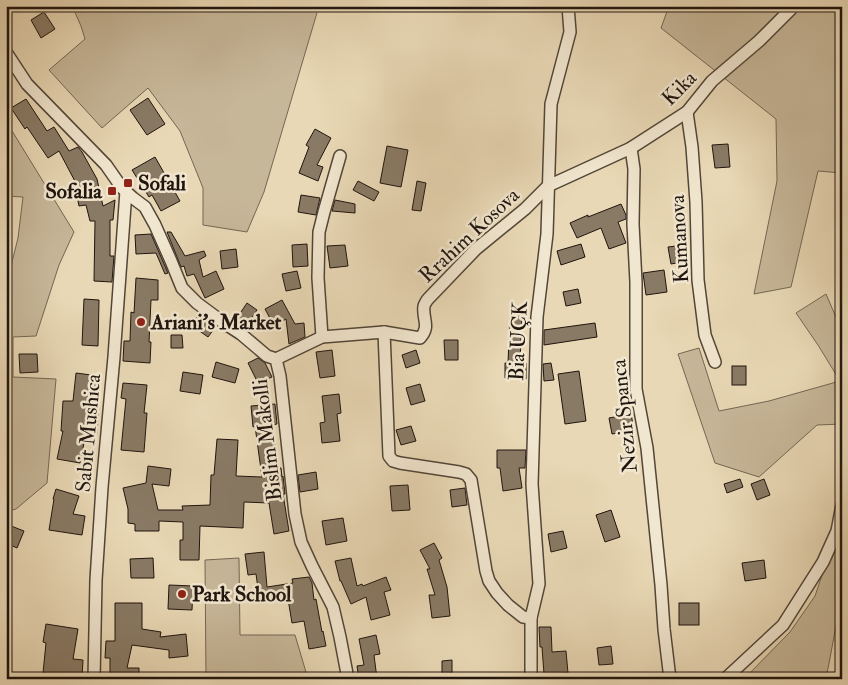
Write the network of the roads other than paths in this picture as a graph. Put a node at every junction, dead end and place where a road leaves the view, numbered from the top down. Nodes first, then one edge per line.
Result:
1 (568, 6) edge
2 (794, 6) edge
3 (6, 52) edge
4 (687, 112) junction
5 (631, 148) junction
6 (340, 156) dead end
7 (548, 186) junction
8 (126, 191) junction
9 (384, 332) junction
10 (322, 337) junction
11 (276, 359) junction
12 (715, 362) dead end
13 (842, 505) edge
14 (531, 618) junction
15 (94, 679) edge
16 (348, 679) edge
17 (531, 679) edge
18 (670, 679) edge
19 (725, 679) edge

1 - 7 street, Bia UÇK
2 - 4 street, Kika
3 - 8 street, Bislim Makolli
4 - 5 street, Kika
4 - 12 street, Kumanova
5 - 7 street, Kika
5 - 18 street, Nezir Spanca
6 - 10 street
7 - 9 street, Rrahim Kosova
7 - 14 street, Bia UÇK
8 - 11 street, Bislim Makolli
8 - 15 street, Sabit Mushica
9 - 10 street, Rrahim Kosova
9 - 14 street
10 - 11 street, Rrahim Kosova
11 - 16 street, Bislim Makolli
13 - 19 street
14 - 17 street, Bia UÇK

